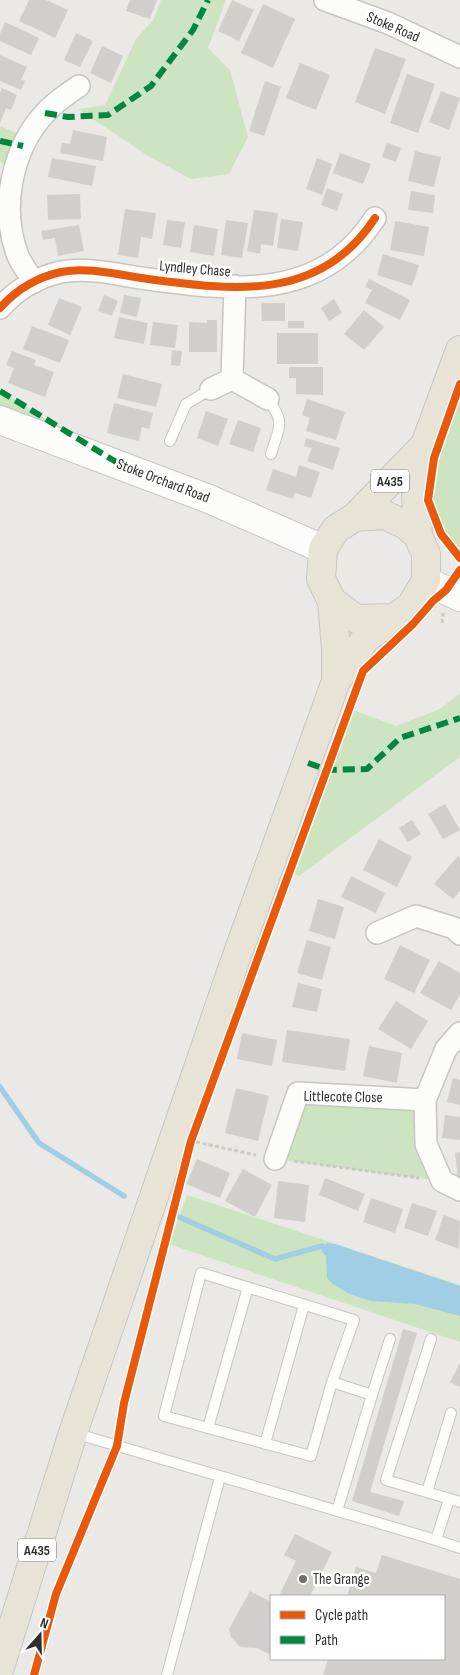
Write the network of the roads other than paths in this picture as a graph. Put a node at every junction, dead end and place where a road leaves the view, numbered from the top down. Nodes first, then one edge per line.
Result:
1 (325, 0) edge
2 (460, 56) edge
3 (78, 86) dead end
4 (375, 218) dead end
5 (34, 282) junction
6 (235, 286) junction
7 (0, 308) edge
8 (460, 350) edge
9 (232, 379) junction
10 (211, 388) joint
11 (268, 399) joint
12 (0, 420) edge
13 (170, 441) dead end
14 (425, 445) junction
15 (271, 454) dead end
16 (355, 517) junction
17 (418, 536) junction
18 (323, 549) junction
19 (426, 580) junction
20 (460, 597) edge
21 (332, 601) junction
22 (393, 618) junction
23 (336, 681) junction
24 (377, 933) dead end
25 (460, 934) edge
26 (460, 1033) edge
27 (425, 1100) junction
28 (275, 1159) road end
29 (451, 1186) edge
30 (248, 1287) junction
31 (304, 1305) junction
32 (390, 1339) dead end
33 (431, 1339) dead end
34 (332, 1382) junction
35 (372, 1395) junction
36 (451, 1413) dead end
37 (208, 1428) junction
38 (74, 1433) junction
39 (266, 1444) junction
40 (220, 1477) junction
41 (427, 1492) junction
42 (448, 1499) junction
43 (460, 1502) edge
44 (337, 1511) junction
45 (436, 1540) junction
46 (460, 1548) edge
47 (0, 1667) edge
48 (167, 1675) edge

1 - 2 street, Stoke Road
3 - 5 street
4 - 6 street, Lyndley Chase
5 - 6 street, Lyndley Chase
5 - 7 street, Lyndley Chase
6 - 9 street
8 - 14 main road, A435
9 - 10 street
9 - 11 street
10 - 13 lane
11 - 15 lane
12 - 18 street, Stoke Orchard Road
14 - 16 main road, A435
14 - 17 main road, A435
16 - 17 main road
16 - 18 main road
17 - 19 main road
18 - 21 main road
19 - 20 street
19 - 22 main road
21 - 22 main road
21 - 23 main road, A435
22 - 23 main road, A435
23 - 38 main road, A435
24 - 25 street
26 - 27 street
27 - 28 street, Littlecote Close
27 - 29 street
30 - 31 lane
30 - 37 lane
30 - 37 lane
31 - 34 lane
31 - 39 lane
32 - 35 lane
33 - 41 lane
34 - 35 lane
34 - 39 lane
35 - 44 lane
36 - 41 lane
37 - 39 lane
38 - 40 lane
38 - 47 main road, A435
40 - 44 lane
40 - 48 lane
41 - 42 lane
42 - 43 lane
42 - 45 lane
44 - 45 lane
45 - 46 lane

